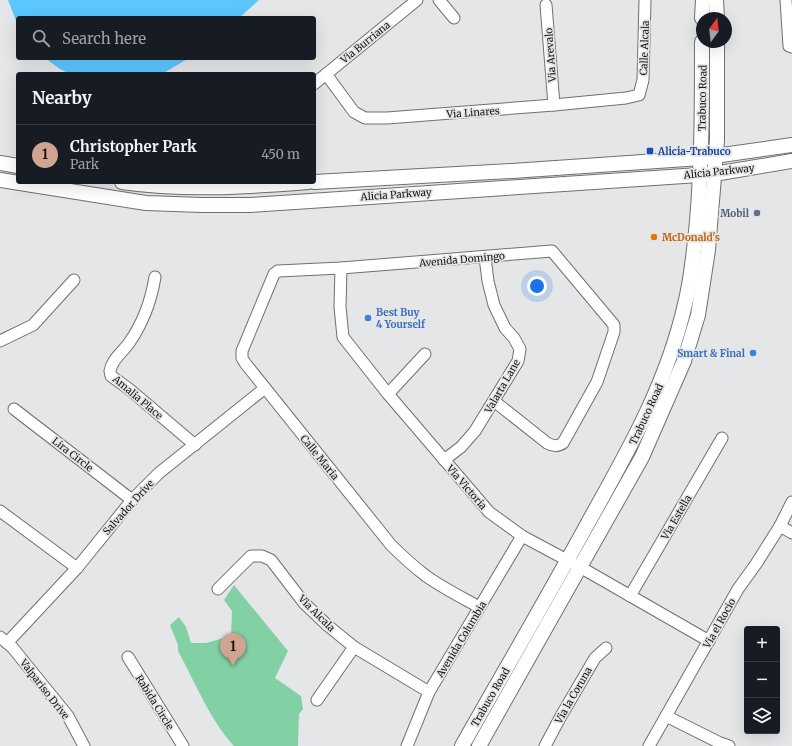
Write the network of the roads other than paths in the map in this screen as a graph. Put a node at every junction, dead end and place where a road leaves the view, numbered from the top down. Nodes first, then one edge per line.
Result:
1 (417, 0) edge
2 (439, 0) edge
3 (645, 0) edge
4 (702, 0) edge
5 (716, 0) edge
6 (786, 0) edge
7 (546, 5) dead end
8 (702, 12) edge
9 (717, 12) edge
10 (454, 18) dead end
11 (792, 47) edge
12 (702, 48) edge
13 (717, 48) edge
14 (326, 74) junction
15 (316, 82) edge
16 (639, 95) joint
17 (554, 105) junction
18 (792, 145) edge
19 (708, 157) junction
20 (792, 161) edge
21 (0, 163) edge
22 (16, 166) edge
23 (0, 172) edge
24 (16, 174) edge
25 (708, 174) junction
26 (0, 180) edge
27 (316, 182) edge
28 (16, 183) edge
29 (25, 184) edge
30 (134, 184) edge
31 (282, 184) edge
32 (314, 184) edge
33 (315, 200) junction
34 (485, 257) junction
35 (342, 268) junction
36 (278, 271) joint
37 (155, 277) dead end
38 (74, 280) dead end
39 (0, 340) edge
40 (425, 354) dead end
41 (265, 388) junction
42 (388, 394) junction
43 (494, 401) junction
44 (14, 409) dead end
45 (722, 438) dead end
46 (195, 445) junction
47 (444, 460) junction
48 (132, 500) junction
49 (792, 502) edge
50 (0, 511) edge
51 (780, 526) junction
52 (792, 533) edge
53 (522, 536) junction
54 (568, 560) junction
55 (580, 567) junction
56 (77, 568) junction
57 (218, 589) dead end
58 (630, 596) junction
59 (479, 607) junction
60 (3, 640) edge
61 (709, 641) junction
62 (354, 647) junction
63 (606, 648) dead end
64 (128, 657) dead end
65 (429, 692) junction
66 (317, 700) dead end
67 (666, 716) junction
68 (84, 746) edge
69 (183, 746) edge
70 (407, 746) edge
71 (462, 746) edge
72 (479, 746) edge
73 (545, 746) edge
74 (649, 746) edge
75 (729, 746) edge

1 - 14 street, Via Burriana
2 - 10 street
3 - 16 street, Calle Alcala
4 - 8 main road
5 - 9 main road
6 - 11 street
7 - 17 street, Via Arevalo
12 - 19 main road, Trabuco Road
13 - 19 main road, Trabuco Road
14 - 15 street, Via Burriana
14 - 17 street, Via Linares
16 - 17 street, Via Linares
18 - 19 main road, Alicia Parkway
19 - 25 main road, Trabuco Road
19 - 27 main road, Alicia Parkway
20 - 25 main road, Alicia Parkway
21 - 22 main road
23 - 24 main road
25 - 33 main road, Alicia Parkway
25 - 54 main road, Trabuco Road
25 - 55 main road, Trabuco Road
26 - 28 main road, Alicia Parkway
29 - 33 main road, Alicia Parkway
30 - 31 main road
32 - 33 main road
34 - 35 street, Avenida Domingo
34 - 43 street, Valarta Lane
34 - 43 street, Avenida Domingo
35 - 36 street, Avenida Domingo
35 - 42 street, Via Victoria
36 - 41 street, Calle Maria
37 - 46 street, Amalia Place
38 - 39 street
40 - 42 street
41 - 46 street, Salvador Drive
41 - 59 street, Calle Maria
42 - 47 street, Via Victoria
43 - 47 street, Valarta Lane
44 - 48 street, Lira Circle
45 - 58 street, Via Estella
46 - 48 street, Salvador Drive
47 - 53 street, Via Victoria
48 - 56 street, Salvador Drive
49 - 51 street, Via el Rocio
50 - 56 street
51 - 52 street
51 - 61 street, Via el Rocio
53 - 54 street, Via Victoria
53 - 59 street, Avenida Columbia
54 - 55 street, Via Victoria
54 - 71 main road, Trabuco Road
55 - 58 street, Via Victoria
55 - 72 main road, Trabuco Road
56 - 60 street, Salvador Drive
57 - 62 street, Via Alcala
58 - 61 street, Via Victoria
59 - 65 street, Avenida Columbia
60 - 68 street, Valpariso Drive
61 - 67 street, Via el Rocio
62 - 65 street, Via Alcala
62 - 66 street
63 - 73 street, Via la Coruna
64 - 69 street, Rabida Circle
65 - 70 street, Avenida Columbia
67 - 74 street, Via el Rocio
67 - 75 street

